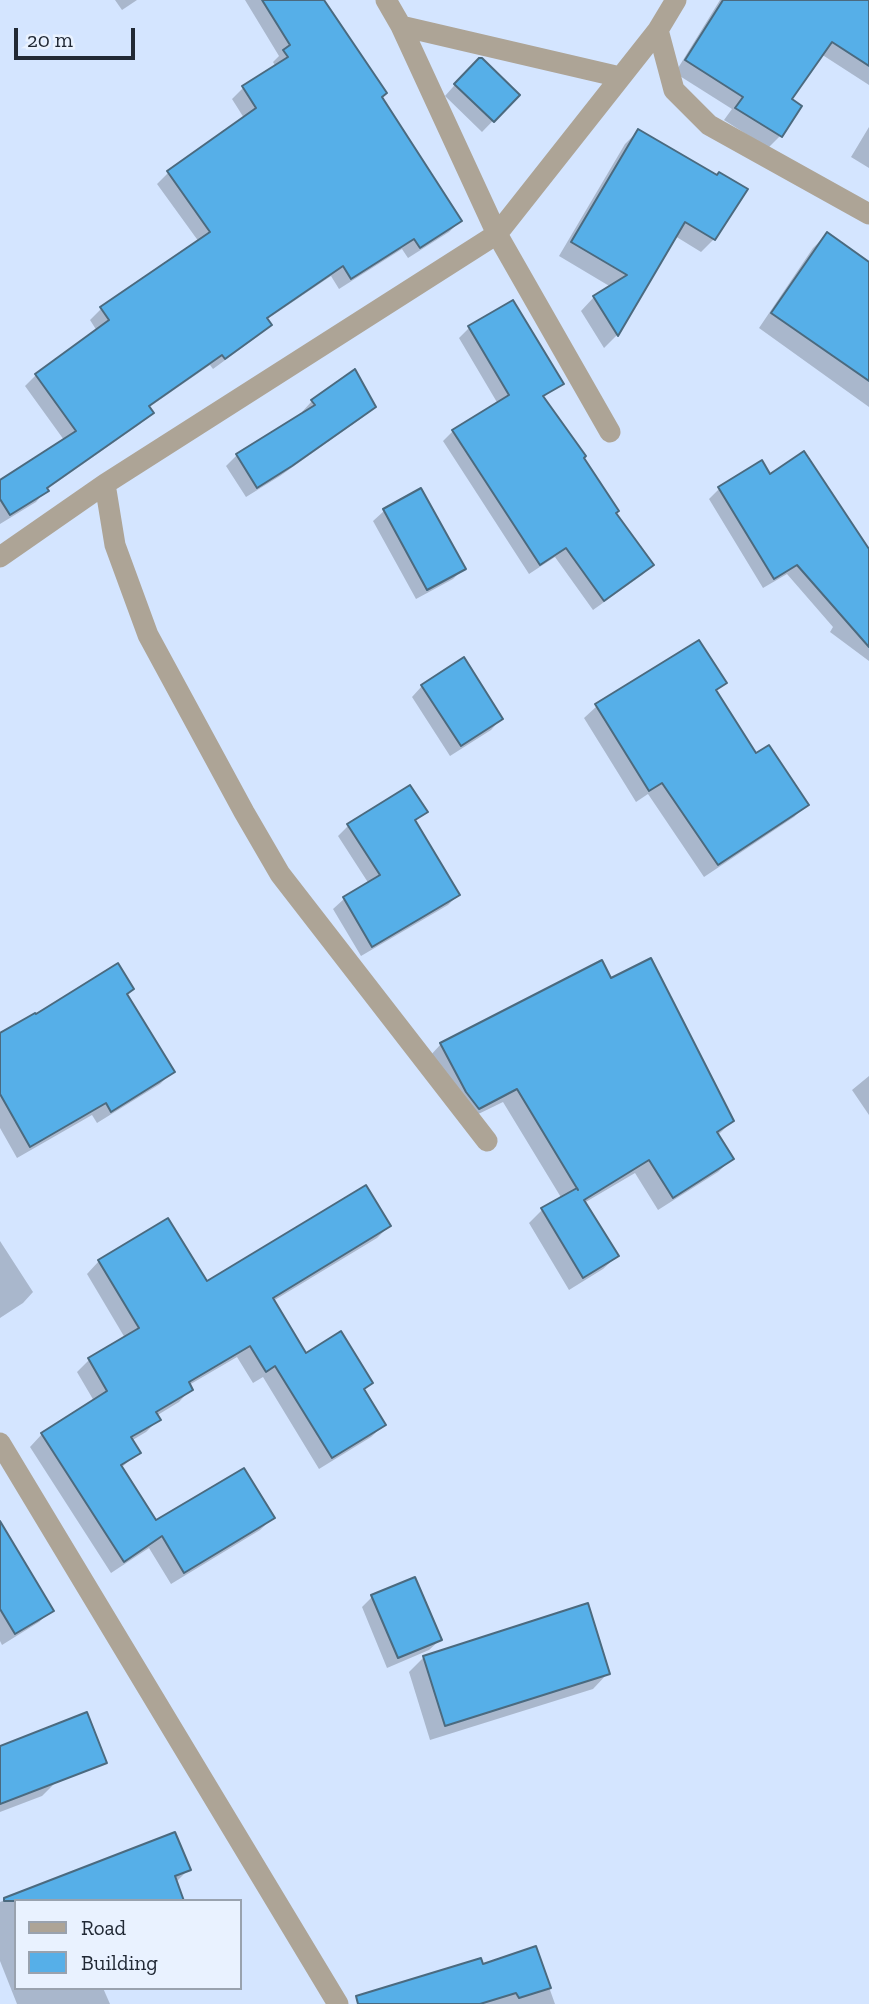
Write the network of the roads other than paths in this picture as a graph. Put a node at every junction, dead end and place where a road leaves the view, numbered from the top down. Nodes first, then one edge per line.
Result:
1 (386, 0) edge
2 (676, 0) edge
3 (401, 26) junction
4 (658, 30) junction
5 (620, 77) junction
6 (869, 214) edge
7 (497, 234) junction
8 (610, 432) dead end
9 (105, 484) junction
10 (0, 557) edge
11 (487, 1141) dead end
12 (0, 1443) edge
13 (338, 2004) edge

1 - 3 street
2 - 4 street
3 - 5 street
3 - 7 street
4 - 5 street
4 - 6 street
5 - 7 street
7 - 8 street
7 - 9 street
9 - 10 street
9 - 11 street
12 - 13 street

